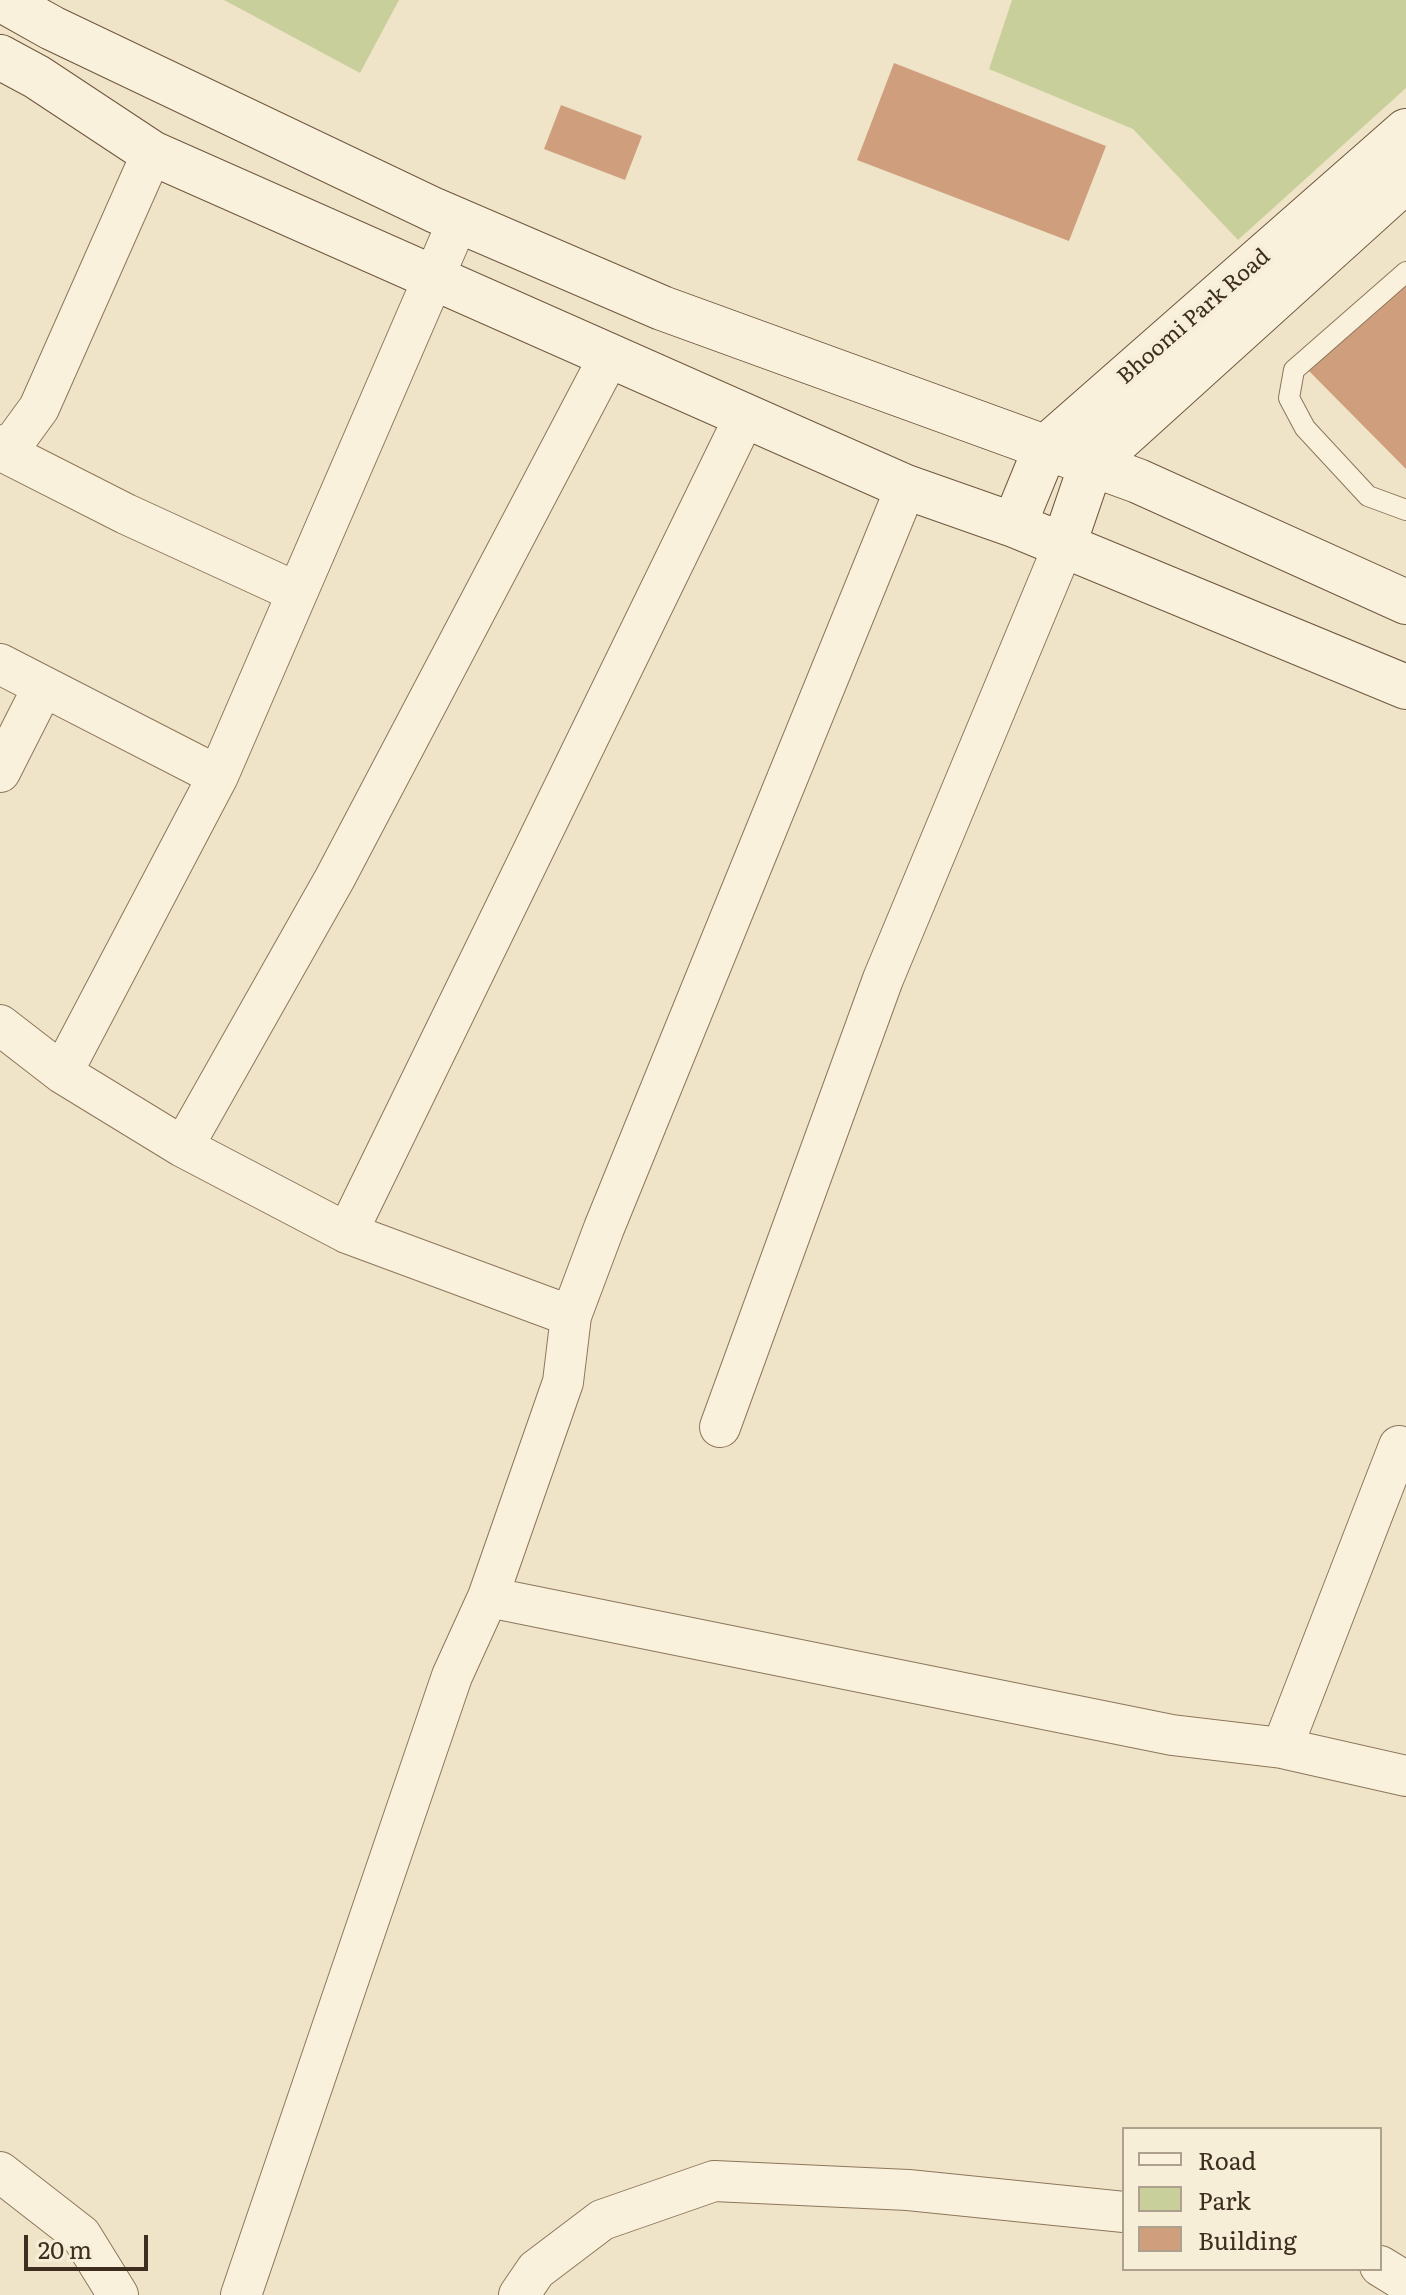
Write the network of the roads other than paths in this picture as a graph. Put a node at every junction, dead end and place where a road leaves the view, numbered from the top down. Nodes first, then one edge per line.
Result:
1 (2, 0) edge
2 (0, 57) edge
3 (1406, 131) edge
4 (306, 150) junction
5 (152, 153) junction
6 (1406, 180) edge
7 (282, 210) junction
8 (458, 221) junction
9 (1406, 272) edge
10 (436, 277) junction
11 (1241, 302) junction
12 (610, 355) junction
13 (744, 418) junction
14 (1046, 447) junction
15 (0, 449) edge
16 (1091, 465) junction
17 (906, 487) junction
18 (1406, 510) edge
19 (1014, 525) junction
20 (1063, 547) junction
21 (296, 592) junction
22 (1406, 602) edge
23 (0, 664) edge
24 (43, 687) junction
25 (1406, 687) edge
26 (0, 772) edge
27 (218, 776) junction
28 (0, 1025) edge
29 (62, 1073) junction
30 (183, 1147) junction
31 (347, 1233) junction
32 (571, 1316) junction
33 (720, 1427) dead end
34 (1404, 1441) edge
35 (488, 1597) junction
36 (1282, 1748) junction
37 (1406, 1776) edge
38 (0, 2172) edge
39 (1122, 2212) edge
40 (1382, 2267) edge
41 (1406, 2282) edge
42 (118, 2295) edge
43 (241, 2295) edge
44 (519, 2295) edge

1 - 4 main road
2 - 5 main road
3 - 11 main road, Bhoomi Park Road
4 - 7 main road
4 - 8 main road
5 - 7 main road
5 - 15 street
6 - 11 main road, Bhoomi Park Road
7 - 10 main road
8 - 10 street
8 - 14 main road
9 - 18 lane
10 - 12 main road
10 - 21 street
11 - 14 main road, Bhoomi Park Road
11 - 16 main road, Bhoomi Park Road
12 - 13 main road
12 - 30 street
13 - 17 main road
13 - 31 street
14 - 16 main road
14 - 19 main road, Bhoomi Park Road
15 - 21 street
16 - 20 main road, Bhoomi Park Road
16 - 22 main road
17 - 19 main road
17 - 32 street
19 - 20 main road
20 - 25 main road
20 - 33 street
21 - 27 street
23 - 24 street
24 - 26 street
24 - 27 street
27 - 29 street
28 - 29 street
29 - 30 street
30 - 31 street
31 - 32 street
32 - 35 street
34 - 36 street
35 - 36 street
35 - 43 street
36 - 37 street
38 - 42 street
39 - 44 street
40 - 41 street

